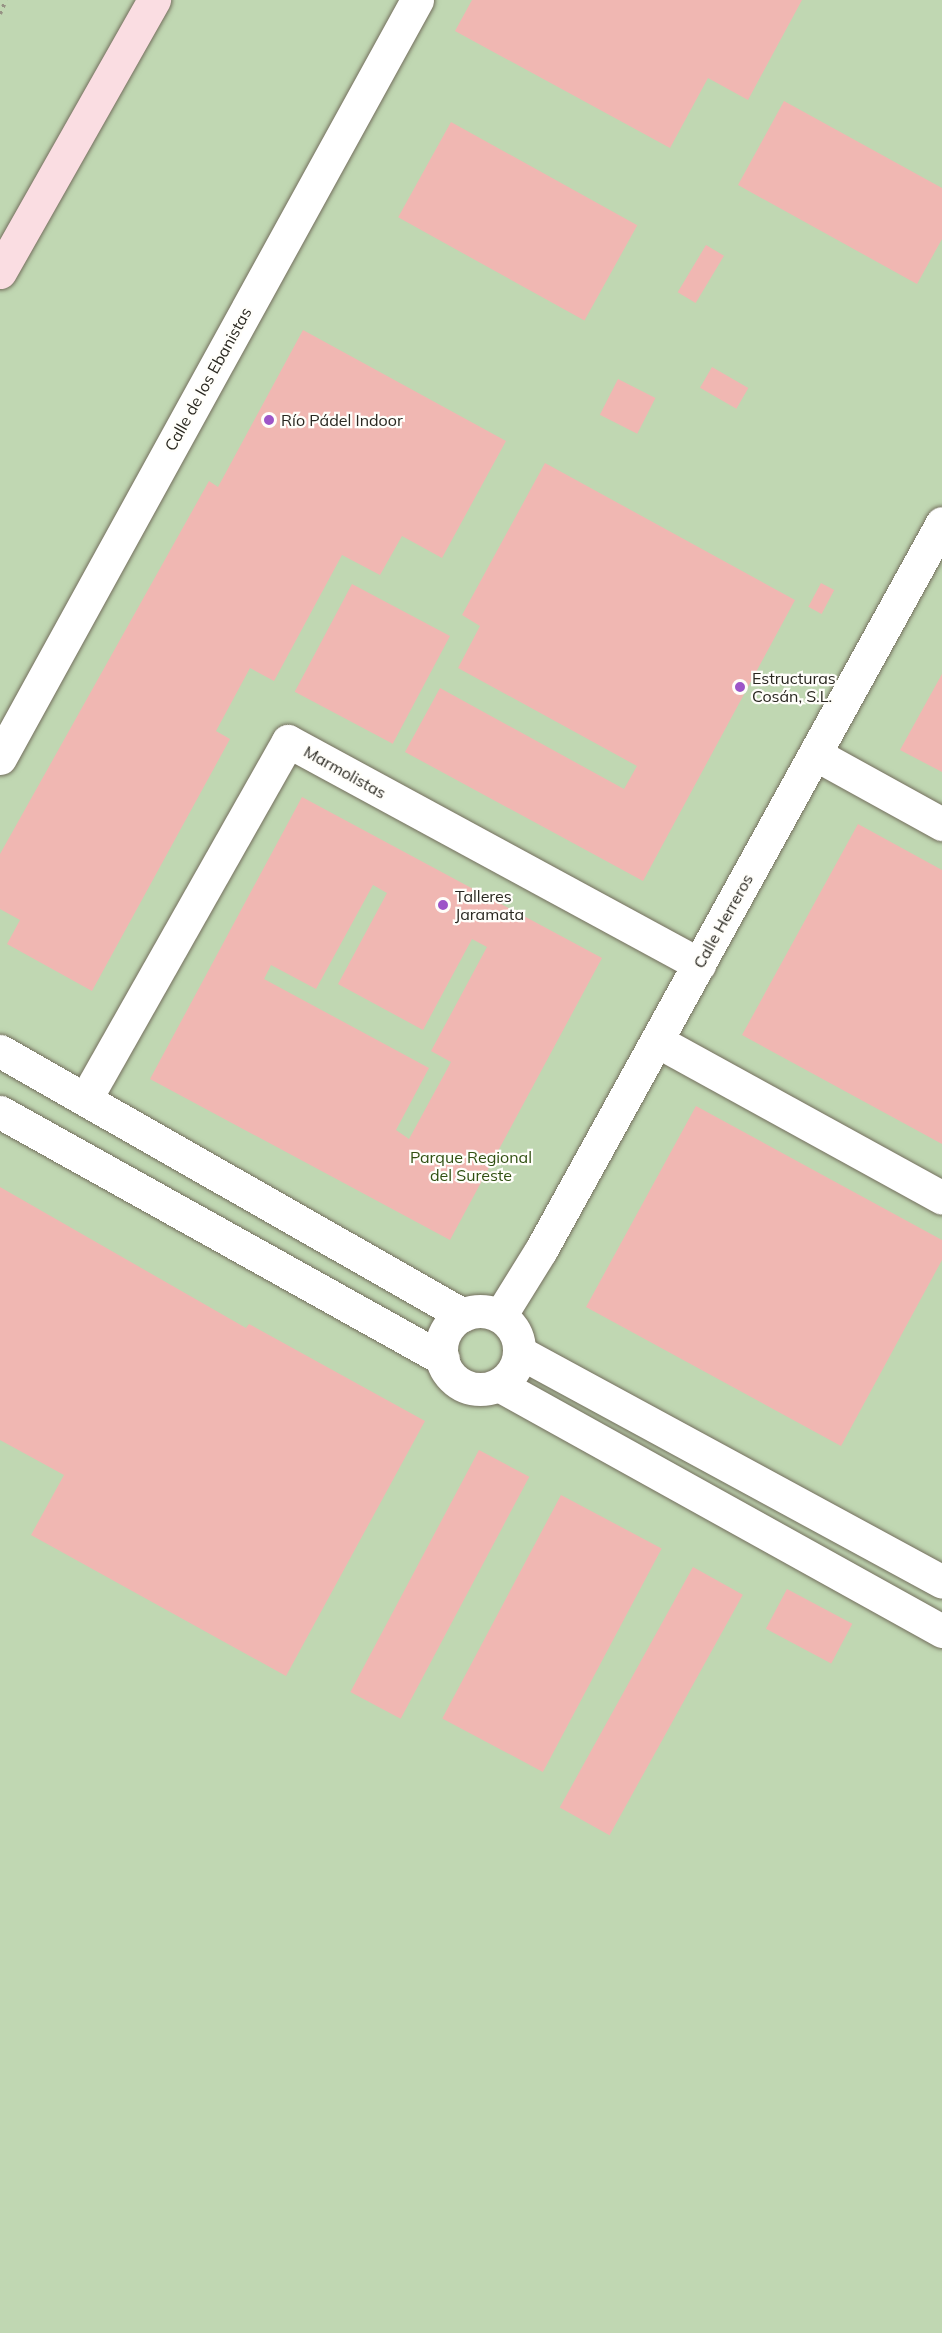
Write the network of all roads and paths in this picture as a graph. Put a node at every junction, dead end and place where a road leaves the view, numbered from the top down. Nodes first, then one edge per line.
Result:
1 (6, 0) edge
2 (154, 0) edge
3 (417, 0) edge
4 (0, 14) edge
5 (0, 272) edge
6 (942, 523) edge
7 (815, 754) junction
8 (0, 758) edge
9 (942, 825) edge
10 (699, 964) junction
11 (657, 1041) junction
12 (0, 1052) edge
13 (87, 1098) junction
14 (0, 1112) edge
15 (942, 1198) edge
16 (463, 1315) junction
17 (500, 1316) junction
18 (519, 1352) junction
19 (442, 1359) junction
20 (499, 1385) junction
21 (942, 1582) edge
22 (942, 1631) edge

1 - 4 path
2 - 5 main road
3 - 8 lane, Calle de los Ebanistas
6 - 7 lane, Calle Herreros
7 - 9 lane
7 - 10 lane, Calle Herreros
10 - 11 lane, Calle Herreros
10 - 13 lane, Marmolistas
11 - 15 lane
11 - 17 lane, Calle Herreros
12 - 13 lane
13 - 16 lane
14 - 19 lane
16 - 17 lane
16 - 19 lane
17 - 18 lane
18 - 20 lane
18 - 21 lane
19 - 20 lane
20 - 22 lane

